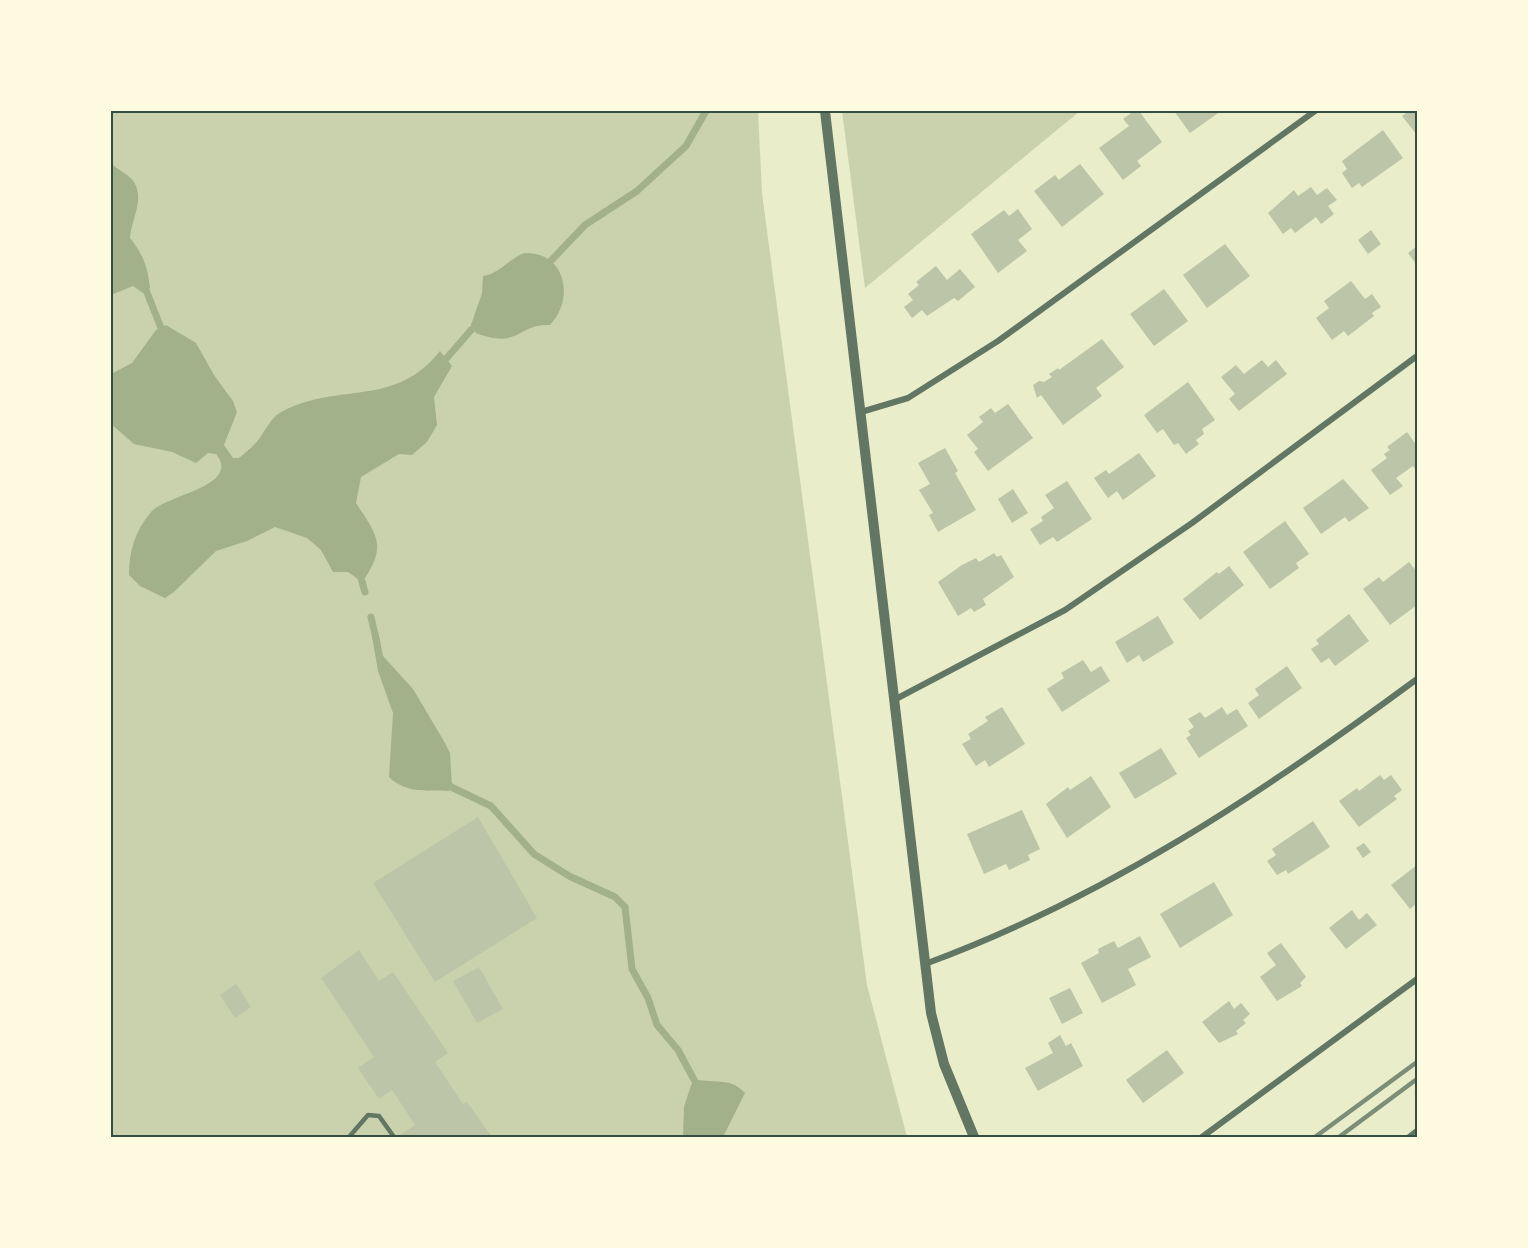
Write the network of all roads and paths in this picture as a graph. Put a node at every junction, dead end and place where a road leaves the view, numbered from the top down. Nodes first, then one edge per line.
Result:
1 (825, 111) edge
2 (1315, 111) edge
3 (1417, 356) edge
4 (861, 412) junction
5 (1417, 679) edge
6 (894, 700) junction
7 (925, 964) junction
8 (1417, 979) edge
9 (1417, 1130) edge
10 (349, 1137) edge
11 (394, 1137) edge
12 (974, 1137) edge
13 (1202, 1137) edge
14 (1408, 1137) edge

1 - 4 street
2 - 4 street
3 - 6 street
4 - 6 street
5 - 7 street
6 - 7 street
7 - 12 street
8 - 13 street
9 - 14 lane
10 - 11 lane

